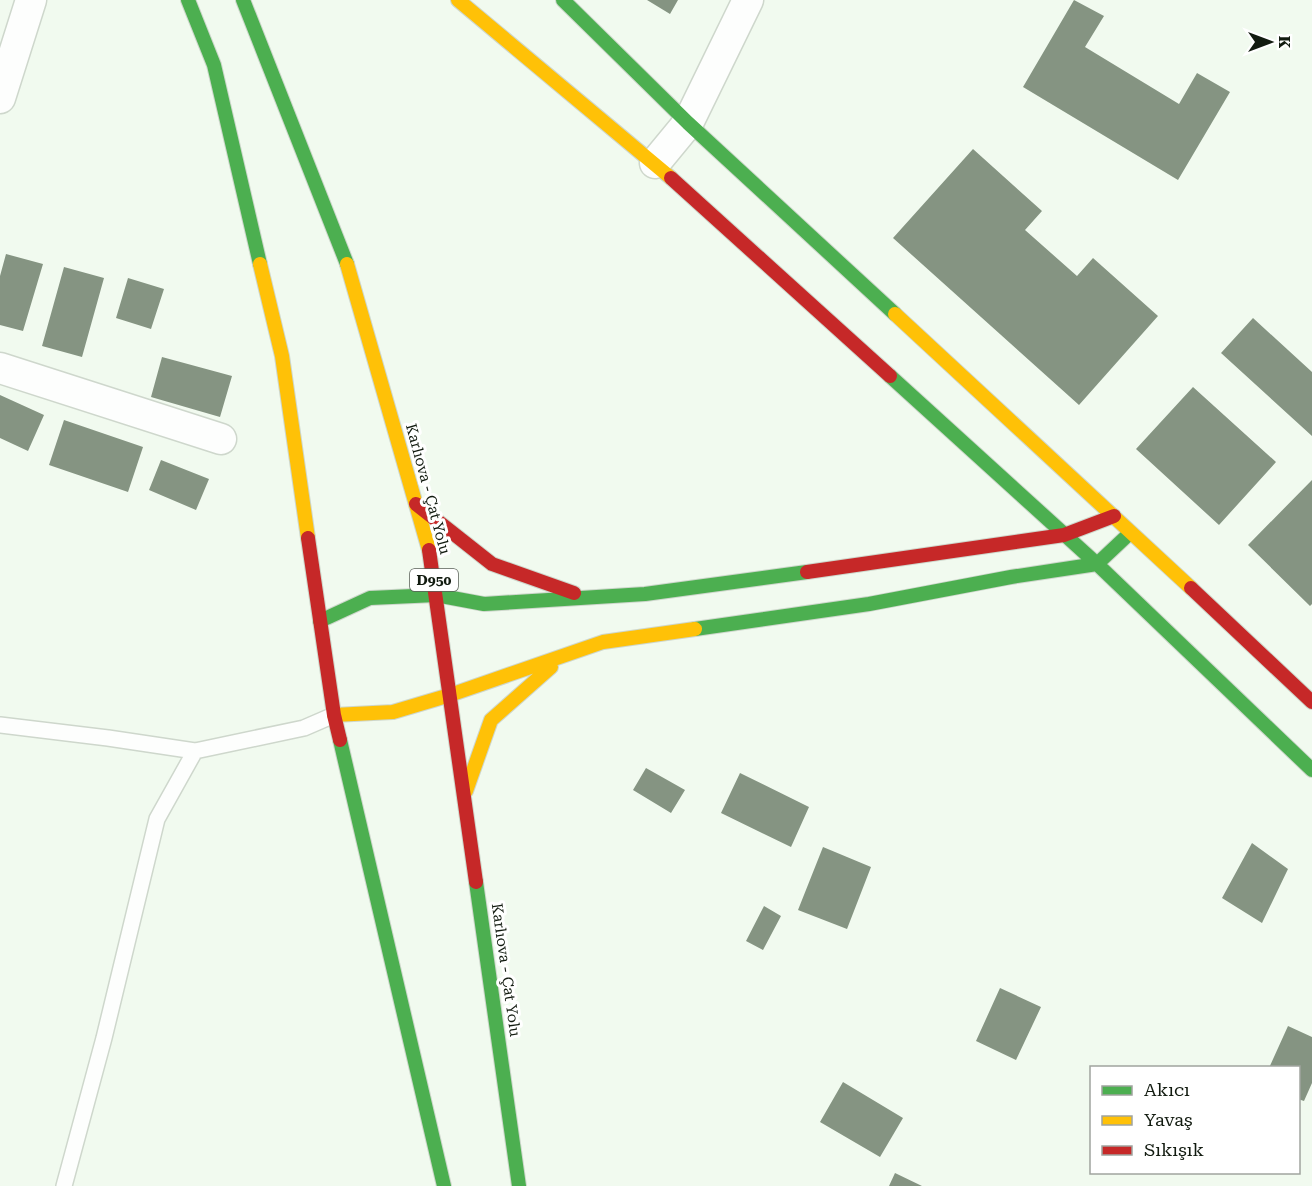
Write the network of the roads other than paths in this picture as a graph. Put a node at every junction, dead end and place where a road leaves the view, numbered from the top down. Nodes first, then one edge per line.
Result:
1 (31, 0) edge
2 (188, 0) edge
3 (243, 0) edge
4 (458, 0) edge
5 (563, 0) edge
6 (748, 0) edge
7 (0, 98) edge
8 (688, 123) junction
9 (655, 163) junction
10 (0, 368) edge
11 (221, 439) dead end
12 (416, 504) junction
13 (1114, 516) junction
14 (1130, 533) junction
15 (1064, 535) junction
16 (1097, 564) junction
17 (436, 595) junction
18 (587, 598) junction
19 (320, 621) junction
20 (564, 656) junction
21 (450, 695) junction
22 (1312, 702) edge
23 (334, 715) junction
24 (0, 724) edge
25 (195, 751) junction
26 (1312, 770) edge
27 (465, 795) junction
28 (64, 1186) edge
29 (444, 1186) edge
30 (519, 1186) edge

1 - 7 street
2 - 19 main road
3 - 12 main road, Karlıova - Çat Yolu / D950
4 - 9 main road
5 - 8 main road
6 - 8 street
8 - 9 street
8 - 13 main road
9 - 15 main road
10 - 11 street
12 - 17 main road, Karlıova - Çat Yolu / D950
12 - 18 main road
13 - 14 main road
13 - 15 main road
14 - 16 main road
14 - 22 main road
15 - 16 main road
15 - 18 main road
16 - 20 main road
16 - 26 main road
17 - 18 main road
17 - 19 main road
17 - 21 main road, Karlıova - Çat Yolu / D950
19 - 23 main road
20 - 21 main road
20 - 27 main road
21 - 23 main road
21 - 27 main road, Karlıova - Çat Yolu / D950
23 - 25 lane
23 - 29 main road
24 - 25 lane
25 - 28 lane
27 - 30 main road, Karlıova - Çat Yolu / D950

